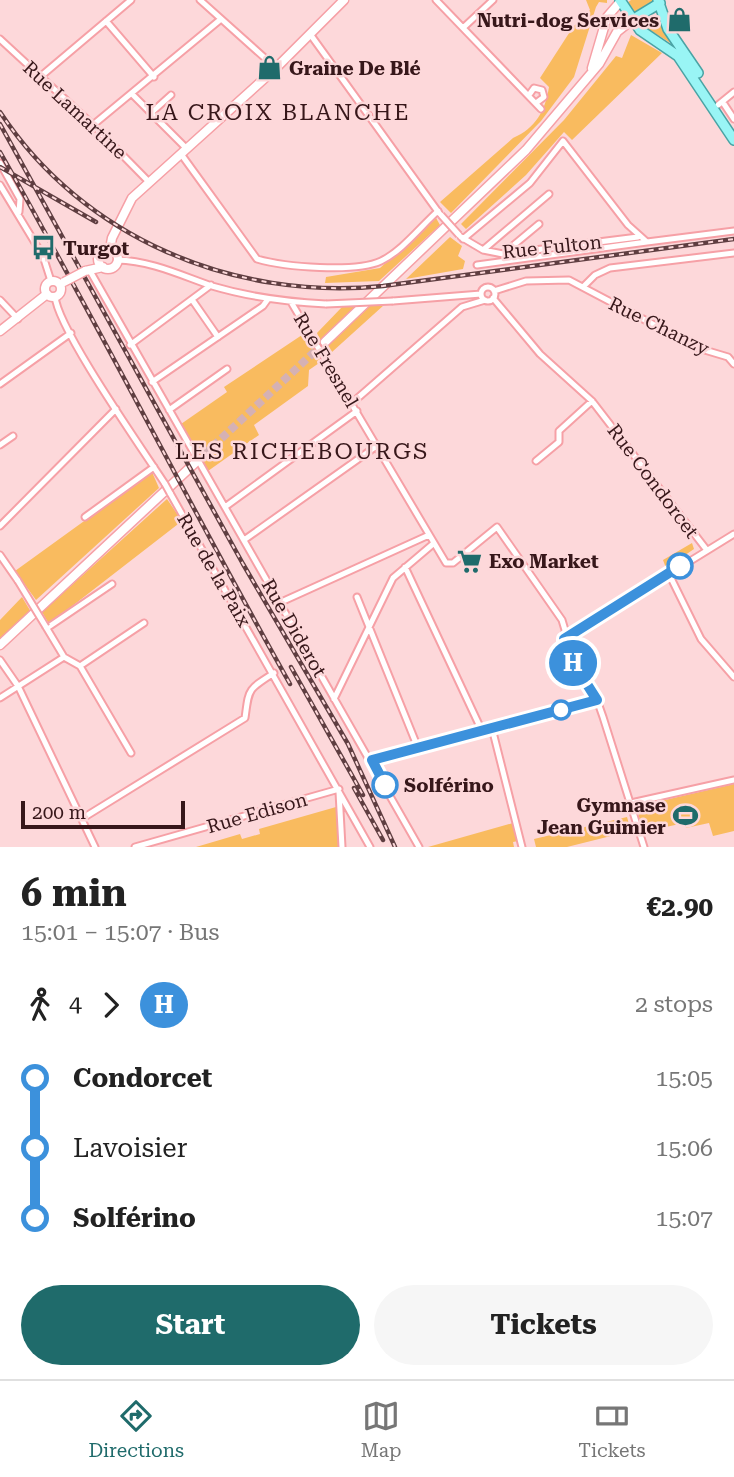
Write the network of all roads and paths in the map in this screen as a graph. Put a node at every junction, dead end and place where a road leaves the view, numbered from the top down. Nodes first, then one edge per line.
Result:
1 (131, 0) edge
2 (200, 0) edge
3 (436, 0) edge
4 (493, 0) edge
5 (340, 1) edge
6 (621, 1) edge
7 (659, 2) edge
8 (220, 19) junction
9 (632, 20) junction
10 (106, 21) junction
11 (464, 27) junction
12 (310, 34) junction
13 (0, 39) edge
14 (276, 68) junction
15 (592, 71) junction
16 (154, 76) junction
17 (40, 77) junction
18 (734, 92) edge
19 (133, 95) junction
20 (170, 95) dead end
21 (529, 95) junction
22 (536, 103) junction
23 (721, 104) junction
24 (541, 109) dead end
25 (151, 113) junction
26 (734, 119) edge
27 (93, 124) junction
28 (734, 131) edge
29 (734, 140) edge
30 (184, 151) junction
31 (0, 163) edge
32 (149, 182) junction
33 (1, 187) edge
34 (549, 194) dead end
35 (19, 212) junction
36 (439, 213) junction
37 (539, 224) dead end
38 (734, 231) edge
39 (638, 237) junction
40 (463, 239) junction
41 (648, 242) junction
42 (110, 249) junction
43 (483, 250) junction
44 (734, 253) edge
45 (503, 254) junction
46 (117, 260) junction
47 (101, 264) junction
48 (477, 265) dead end
49 (87, 271) junction
50 (58, 283) junction
51 (211, 285) junction
52 (583, 287) junction
53 (494, 291) junction
54 (51, 295) junction
55 (459, 296) junction
56 (483, 297) junction
57 (268, 299) junction
58 (493, 299) junction
59 (0, 300) edge
60 (193, 301) junction
61 (291, 302) junction
62 (466, 304) junction
63 (18, 319) junction
64 (0, 331) edge
65 (71, 333) junction
66 (218, 337) junction
67 (325, 342) tunnel mouth
68 (131, 345) junction
69 (734, 364) edge
70 (228, 369) dead end
71 (152, 382) junction
72 (0, 384) edge
73 (592, 401) junction
74 (352, 403) junction
75 (116, 409) junction
76 (169, 410) junction
77 (357, 411) junction
78 (13, 436) dead end
79 (377, 445) junction
80 (0, 446) edge
81 (536, 461) dead end
82 (195, 463) tunnel mouth
83 (154, 467) junction
84 (225, 507) junction
85 (85, 517) dead end
86 (0, 526) edge
87 (734, 534) edge
88 (429, 535) junction
89 (244, 540) junction
90 (433, 544) junction
91 (706, 549) junction
92 (0, 555) edge
93 (405, 567) junction
94 (669, 574) junction
95 (111, 584) dead end
96 (356, 597) dead end
97 (279, 603) junction
98 (144, 623) dead end
99 (47, 628) junction
100 (370, 629) junction
101 (564, 639) junction
102 (0, 645) edge
103 (64, 657) junction
104 (0, 660) edge
105 (80, 666) junction
106 (274, 674) junction
107 (734, 677) edge
108 (18, 686) junction
109 (0, 698) edge
110 (334, 699) junction
111 (597, 700) junction
112 (492, 728) junction
113 (482, 731) junction
114 (418, 748) junction
115 (131, 753) dead end
116 (372, 760) junction
117 (734, 780) edge
118 (339, 789) junction
119 (631, 803) junction
120 (340, 804) junction
121 (347, 804) junction
122 (83, 818) junction
123 (95, 847) edge
124 (135, 847) edge
125 (342, 847) edge
126 (370, 847) edge
127 (419, 847) edge
128 (522, 847) edge
129 (644, 847) edge

1 - 10 street
2 - 8 street
3 - 11 street
4 - 11 street
5 - 12 main road
6 - 9 main road
6 - 15 main road
7 - 9 main road
7 - 23 main road
8 - 14 street
8 - 16 street
9 - 15 main road
9 - 29 main road
10 - 16 street
10 - 17 street
11 - 21 street
12 - 14 main road
12 - 36 street
13 - 17 street, Rue Lamartine
14 - 30 main road
15 - 67 main road
16 - 19 street
17 - 27 street, Rue Lamartine
18 - 23 street
19 - 25 street
19 - 27 street
20 - 25 street
21 - 22 street
21 - 22 street
22 - 24 street
23 - 26 street
23 - 28 main road
25 - 30 street
27 - 32 street, Rue Lamartine
30 - 32 main road
30 - 36 street
31 - 35 street
32 - 42 main road
33 - 35 street
34 - 43 street
35 - 50 street
36 - 40 street, bridge
37 - 45 street
38 - 41 street
39 - 40 street
39 - 41 street
39 - 45 street, Rue Fulton
40 - 43 street, Rue Fulton
41 - 48 street
42 - 46 main road
42 - 47 main road
43 - 45 street, Rue Fulton
44 - 52 street
46 - 47 main road
46 - 51 street
47 - 49 main road
49 - 50 main road, bridge
49 - 68 street, Rue Diderot
50 - 54 main road
50 - 54 main road
51 - 57 street
51 - 60 street
52 - 53 street, Rue Chanzy
52 - 69 street, Rue Chanzy
53 - 56 street, Rue Chanzy
53 - 58 street
54 - 63 main road
54 - 65 street, Rue de la Paix
55 - 56 street
55 - 61 street, bridge
55 - 62 street
56 - 58 street
56 - 62 street
57 - 61 street
57 - 66 street
58 - 73 street, Rue Condorcet
59 - 63 street
60 - 66 street
60 - 68 street
61 - 74 street, Rue Fresnel
62 - 74 street
63 - 64 main road
65 - 72 street
65 - 75 street, Rue de la Paix
66 - 71 street
68 - 71 street, Rue Diderot
70 - 76 street
71 - 76 street, Rue Diderot
73 - 81 street
73 - 91 street, Rue Condorcet
74 - 77 street, Rue Fresnel
75 - 83 street, Rue de la Paix
75 - 86 street
76 - 84 street, Rue Diderot
77 - 79 street, Rue Fresnel
77 - 84 street
78 - 80 street
79 - 88 street, Rue Fresnel
79 - 89 street
82 - 102 main road
83 - 85 street
83 - 106 street, Rue de la Paix, bridge
84 - 89 street, Rue Diderot
87 - 91 street
88 - 90 street, Rue Fresnel
88 - 97 street
89 - 97 street, Rue Diderot
90 - 93 street
90 - 101 street, Rue Fresnel
91 - 94 street, Rue Condorcet
92 - 99 street, bridge
93 - 100 street
93 - 113 street
94 - 101 street, Rue Condorcet
94 - 107 street
95 - 99 street
96 - 100 street
97 - 110 street, Rue Diderot
98 - 105 street
99 - 103 street
100 - 110 street
100 - 114 street
101 - 111 street
103 - 105 street
103 - 108 street
104 - 108 street
105 - 115 street
106 - 118 street, Rue de la Paix
106 - 122 street
108 - 109 street
108 - 122 street
110 - 116 street, Rue Diderot
111 - 112 street
111 - 119 street
112 - 113 street
112 - 128 street
113 - 114 street
114 - 116 street
116 - 127 street, Rue Diderot
117 - 119 street
118 - 120 street
118 - 121 street, Rue de la Paix
118 - 124 street, Rue Edison
119 - 129 street
120 - 121 street
120 - 125 street
121 - 126 street, Rue de la Paix
122 - 123 street

